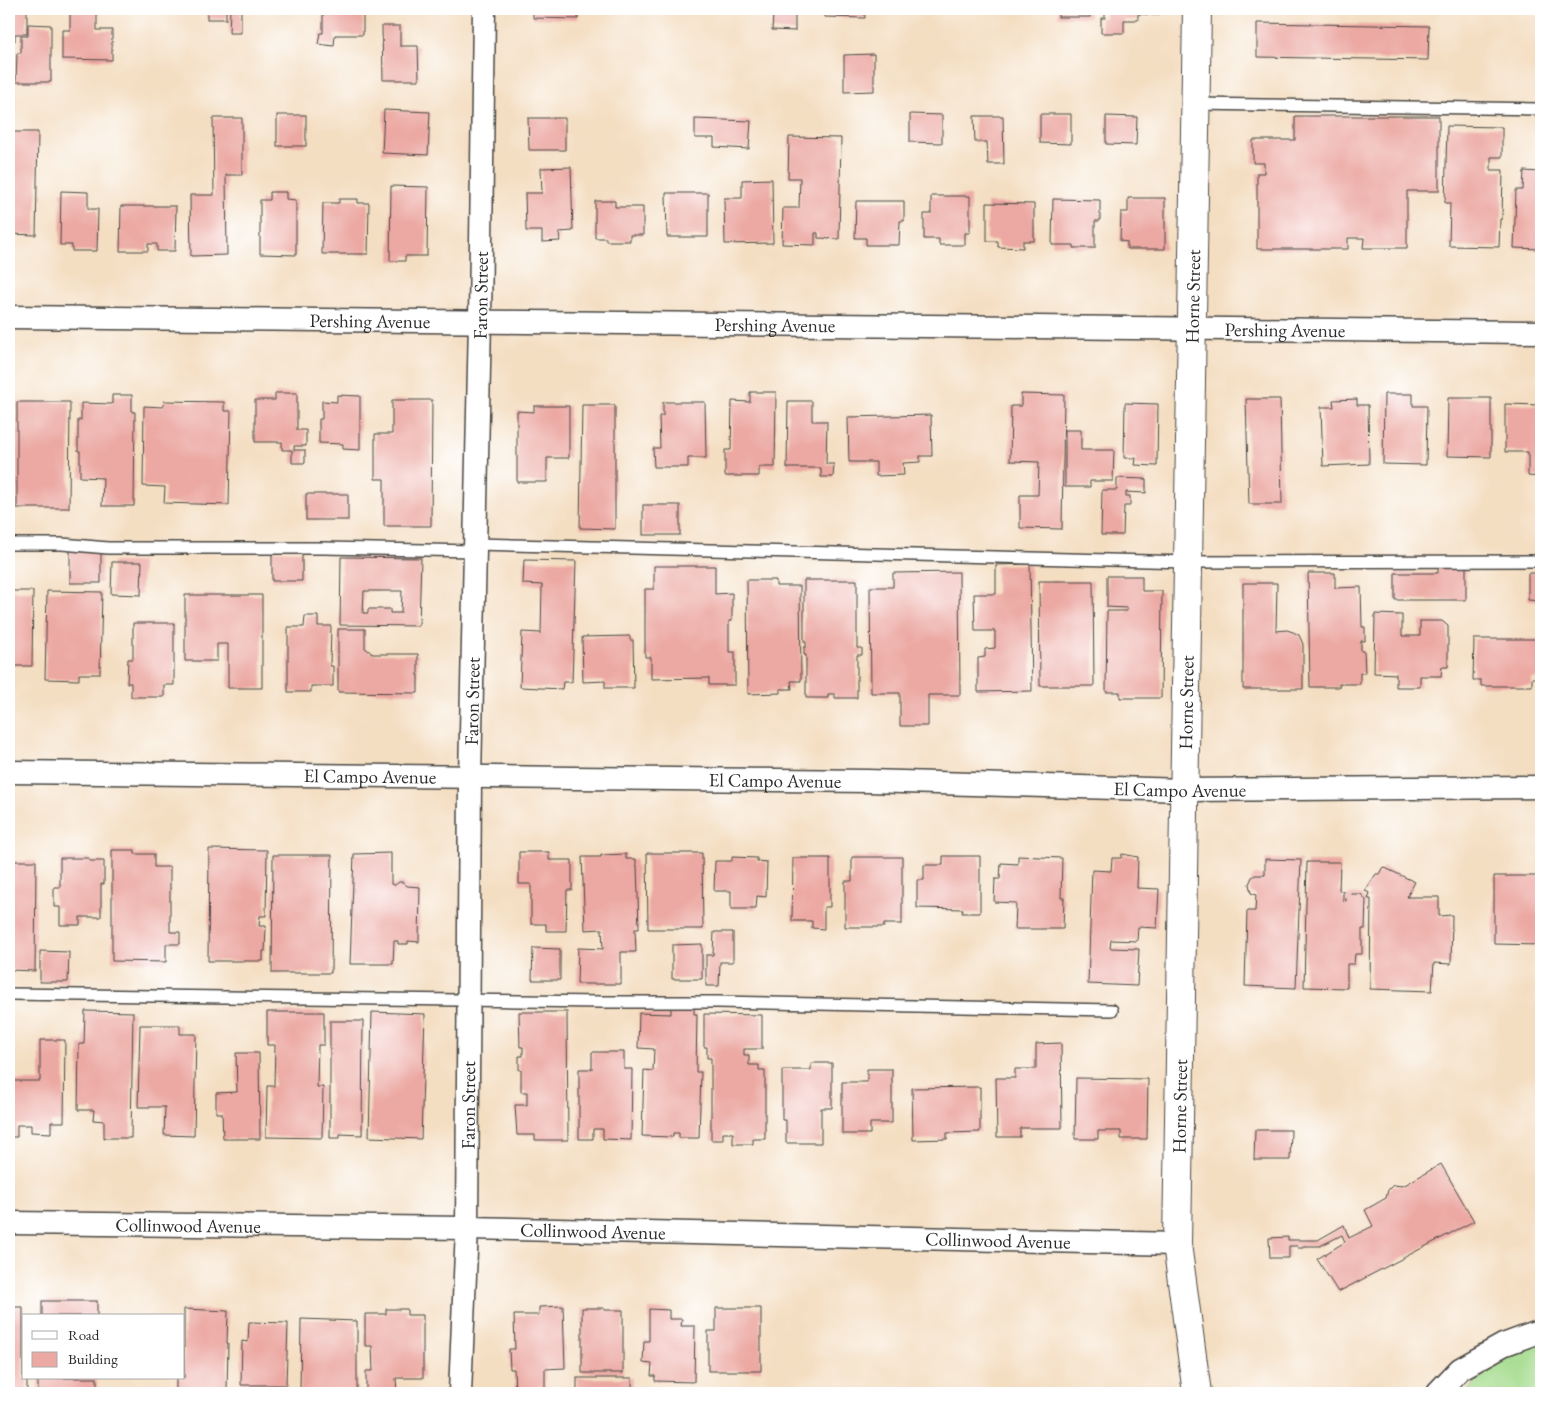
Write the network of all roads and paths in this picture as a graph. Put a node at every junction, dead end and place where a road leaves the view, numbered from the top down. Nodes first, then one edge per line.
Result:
1 (484, 9) edge
2 (1197, 9) edge
3 (1196, 104) junction
4 (1541, 110) edge
5 (9, 317) edge
6 (480, 321) junction
7 (1192, 328) junction
8 (1541, 332) edge
9 (9, 544) edge
10 (476, 548) junction
11 (1541, 561) edge
12 (1188, 562) junction
13 (9, 772) edge
14 (470, 778) junction
15 (1541, 787) edge
16 (1185, 790) junction
17 (9, 994) edge
18 (468, 1000) junction
19 (1112, 1010) dead end
20 (9, 1223) edge
21 (467, 1228) junction
22 (1178, 1244) junction
23 (1541, 1331) edge
24 (460, 1393) edge
25 (1197, 1393) edge
26 (1437, 1393) edge

1 - 6 street, Faron Street
2 - 3 street, Horne Street
3 - 4 lane
3 - 7 street, Horne Street
5 - 6 street, Pershing Avenue
6 - 7 street, Pershing Avenue
6 - 10 street, Faron Street
7 - 8 street, Pershing Avenue
7 - 12 street, Horne Street
9 - 10 lane
10 - 12 lane
10 - 14 street, Faron Street
11 - 12 lane
12 - 16 street, Horne Street
13 - 14 street, El Campo Avenue
14 - 16 street, El Campo Avenue
14 - 18 street, Faron Street
15 - 16 street, El Campo Avenue
16 - 22 street, Horne Street
17 - 18 lane
18 - 19 lane
18 - 21 street, Faron Street
20 - 21 street, Collinwood Avenue
21 - 22 street, Collinwood Avenue
21 - 24 street, Faron Street
22 - 25 street, Horne Street
23 - 26 street

